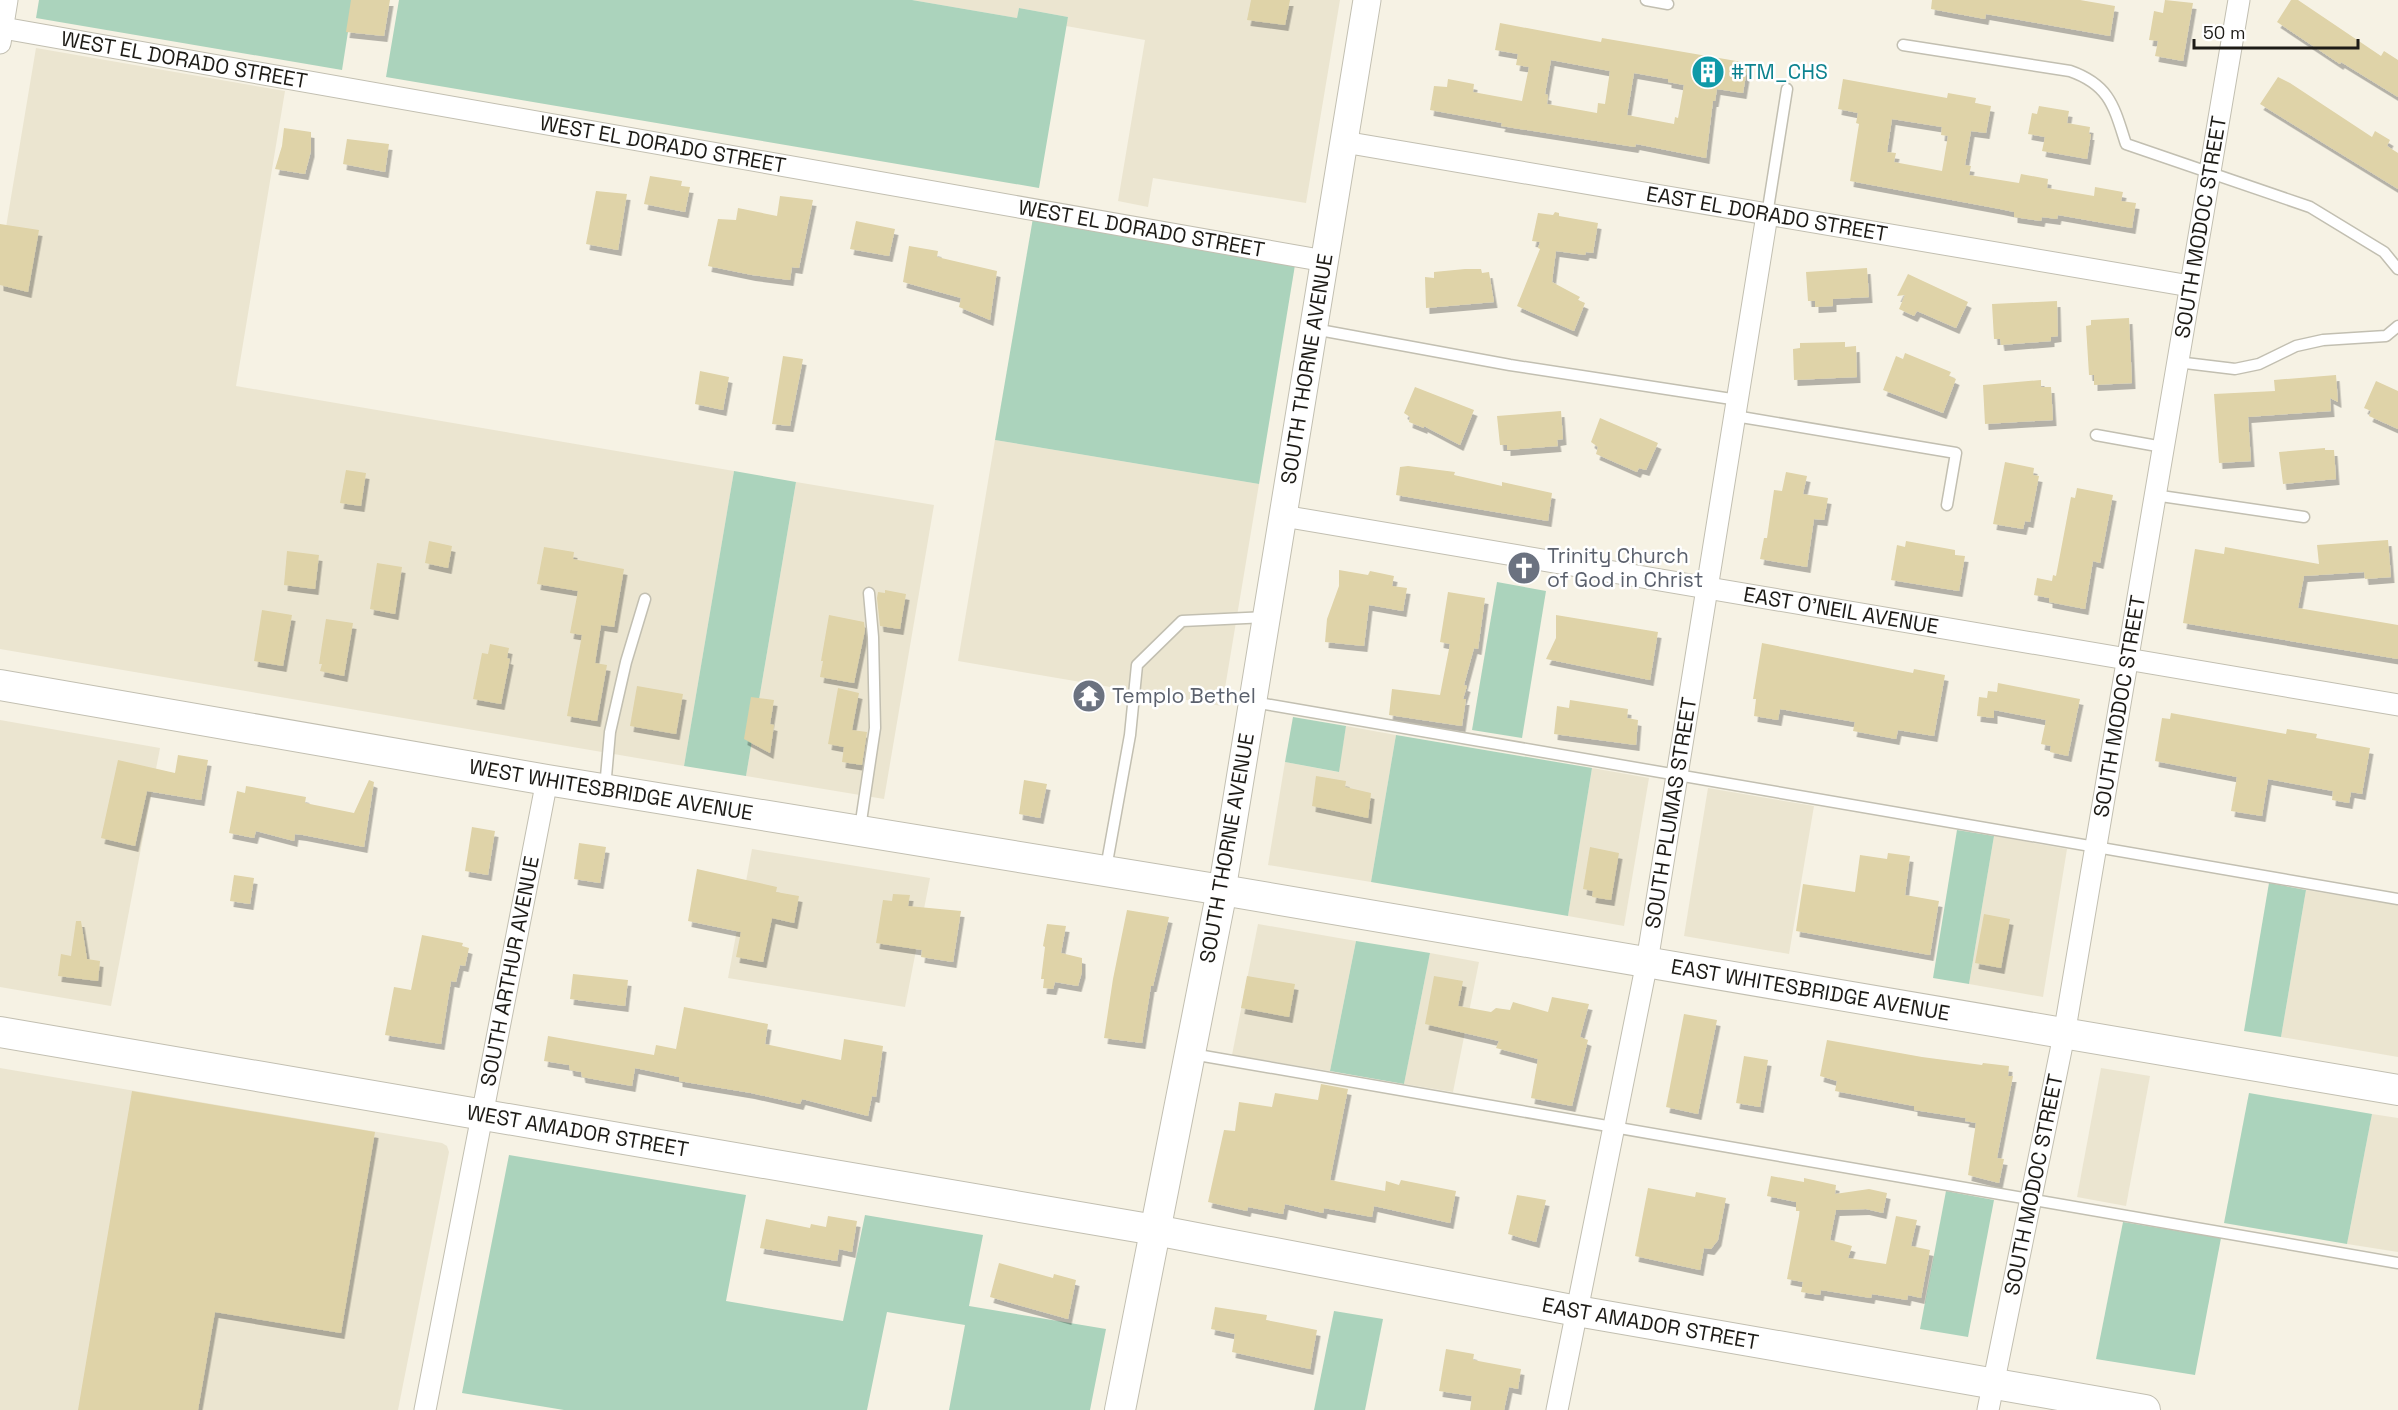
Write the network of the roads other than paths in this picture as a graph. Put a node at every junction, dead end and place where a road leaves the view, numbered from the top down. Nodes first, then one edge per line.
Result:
1 (8, 0) edge
2 (1368, 0) edge
3 (1646, 0) edge
4 (2239, 0) edge
5 (1668, 4) dead end
6 (1, 35) edge
7 (1903, 45) dead end
8 (1787, 89) dead end
9 (1344, 142) junction
10 (2209, 174) junction
11 (1767, 214) junction
12 (1325, 261) junction
13 (2398, 269) edge
14 (2190, 286) junction
15 (2398, 326) edge
16 (1313, 329) junction
17 (2177, 362) junction
18 (1736, 408) junction
19 (2096, 435) dead end
20 (2163, 447) junction
21 (2154, 495) junction
22 (1947, 505) dead end
23 (1283, 516) junction
24 (2304, 517) dead end
25 (1707, 588) junction
26 (869, 593) dead end
27 (645, 599) dead end
28 (1267, 617) junction
29 (2126, 660) junction
30 (0, 685) edge
31 (1252, 702) junction
32 (2398, 705) edge
33 (1677, 774) junction
34 (547, 780) junction
35 (605, 789) junction
36 (860, 832) junction
37 (2094, 848) junction
38 (1105, 871) junction
39 (1222, 890) junction
40 (2398, 899) edge
41 (1647, 962) junction
42 (0, 1032) edge
43 (2064, 1035) junction
44 (1190, 1054) junction
45 (2398, 1090) edge
46 (482, 1114) junction
47 (1614, 1126) junction
48 (2030, 1198) junction
49 (1155, 1230) junction
50 (2398, 1263) edge
51 (1577, 1311) junction
52 (1990, 1397) edge
53 (425, 1410) edge
54 (1120, 1410) edge
55 (1557, 1410) edge
56 (2145, 1410) edge

1 - 6 street
2 - 9 street, SOUTH THORNE AVENUE
3 - 5 lane
4 - 10 street, SOUTH MODOC STREET
6 - 12 street, WEST EL DORADO STREET
7 - 10 lane
8 - 11 lane
9 - 11 street, EAST EL DORADO STREET
9 - 12 street, SOUTH THORNE AVENUE
10 - 13 lane
10 - 14 street, SOUTH MODOC STREET
11 - 14 street, EAST EL DORADO STREET
11 - 18 street, SOUTH PLUMAS STREET
12 - 16 street, SOUTH THORNE AVENUE
14 - 17 street, SOUTH MODOC STREET
15 - 17 lane
16 - 18 lane
16 - 23 street, SOUTH THORNE AVENUE
17 - 20 street, SOUTH MODOC STREET
18 - 22 lane
18 - 25 street, SOUTH PLUMAS STREET
19 - 20 lane
20 - 21 street, SOUTH MODOC STREET
21 - 24 lane
21 - 29 street, SOUTH MODOC STREET
23 - 25 street, EAST O'NEIL AVENUE
23 - 28 street, SOUTH THORNE AVENUE
25 - 29 street, EAST O'NEIL AVENUE
25 - 33 street, SOUTH PLUMAS STREET
26 - 36 lane
27 - 35 lane
28 - 31 street, SOUTH THORNE AVENUE
28 - 38 lane
29 - 32 street, EAST O'NEIL AVENUE
29 - 37 street, SOUTH MODOC STREET
30 - 34 main road, WEST WHITESBRIDGE AVENUE
31 - 33 lane
31 - 39 street, SOUTH THORNE AVENUE
33 - 37 lane
33 - 41 street, SOUTH PLUMAS STREET
34 - 35 main road, WEST WHITESBRIDGE AVENUE
34 - 46 street, SOUTH ARTHUR AVENUE
35 - 36 main road, WEST WHITESBRIDGE AVENUE
36 - 38 main road, WEST WHITESBRIDGE AVENUE
37 - 40 lane
37 - 43 street, SOUTH MODOC STREET
38 - 39 main road, WEST WHITESBRIDGE AVENUE
39 - 41 main road, EAST WHITESBRIDGE AVENUE
39 - 44 main road, SOUTH THORNE AVENUE
41 - 43 main road, EAST WHITESBRIDGE AVENUE
41 - 47 street, SOUTH PLUMAS STREET
42 - 46 main road, WEST AMADOR STREET
43 - 45 main road, EAST WHITESBRIDGE AVENUE
43 - 48 street, SOUTH MODOC STREET
44 - 47 lane
44 - 49 main road, SOUTH THORNE AVENUE
46 - 49 main road, WEST AMADOR STREET
46 - 53 street, SOUTH ARTHUR AVENUE
47 - 48 lane
47 - 51 street, SOUTH PLUMAS STREET
48 - 50 lane
48 - 52 street, SOUTH MODOC STREET
49 - 51 main road, EAST AMADOR STREET
49 - 54 main road, SOUTH THORNE AVENUE
51 - 52 main road, EAST AMADOR STREET
51 - 55 street, SOUTH PLUMAS STREET
52 - 56 main road, EAST AMADOR STREET

